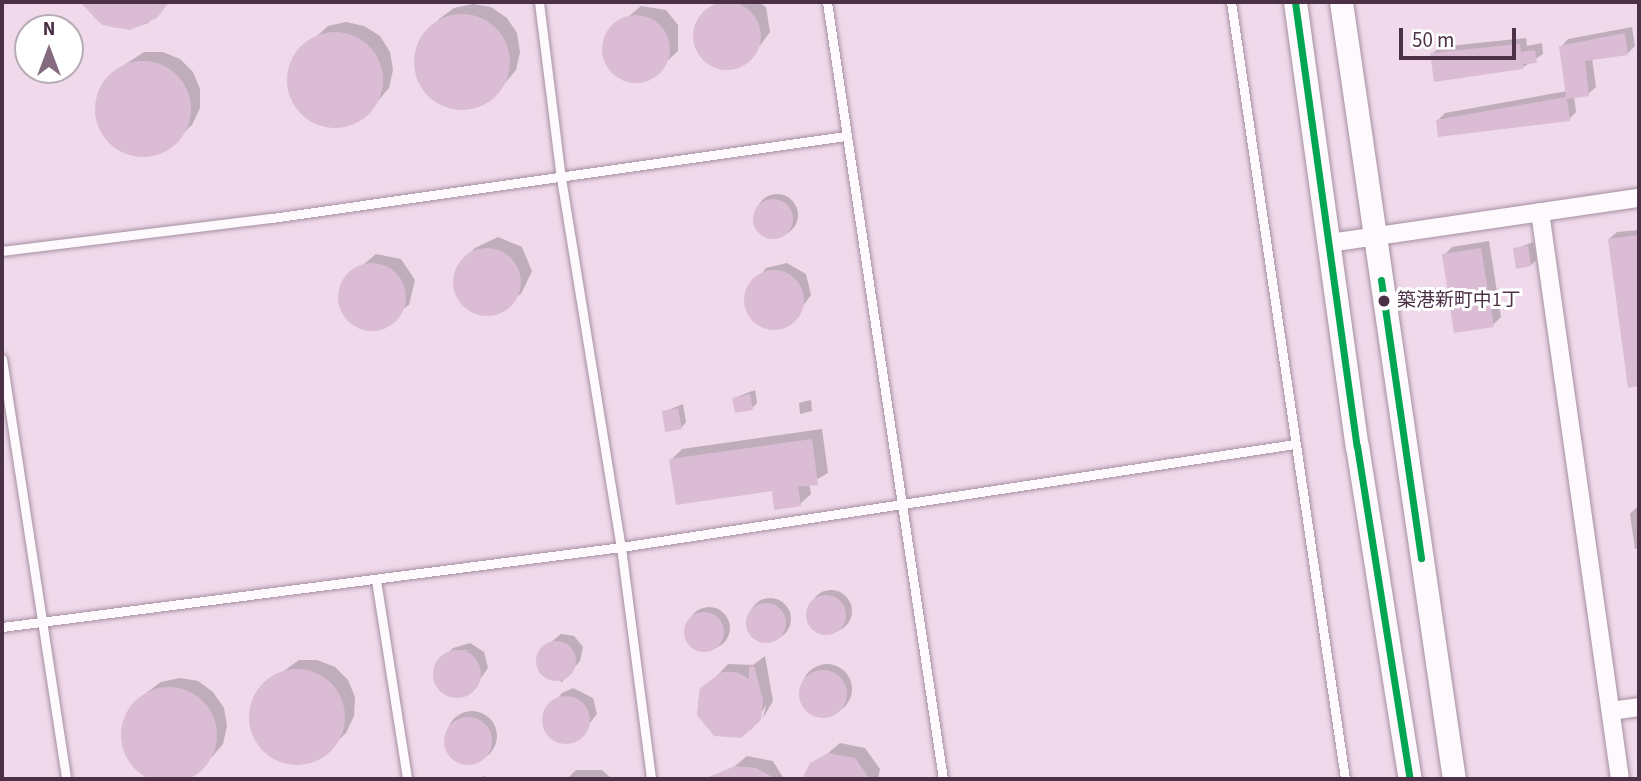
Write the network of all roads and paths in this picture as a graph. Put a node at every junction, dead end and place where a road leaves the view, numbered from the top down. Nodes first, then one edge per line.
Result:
1 (539, 2) edge
2 (827, 2) edge
3 (1231, 2) edge
4 (1295, 2) edge
5 (1341, 2) edge
6 (845, 136) junction
7 (561, 178) junction
8 (1639, 198) edge
9 (1539, 212) junction
10 (1374, 236) junction
11 (1329, 243) junction
12 (2, 251) edge
13 (2, 359) edge
14 (1295, 444) junction
15 (903, 501) junction
16 (621, 547) junction
17 (376, 580) junction
18 (40, 622) junction
19 (2, 627) edge
20 (1639, 707) edge
21 (1611, 711) junction
22 (66, 779) edge
23 (407, 779) edge
24 (651, 779) edge
25 (943, 779) edge
26 (1345, 779) edge
27 (1410, 779) edge
28 (1454, 779) edge
29 (1620, 779) edge

1 - 7 lane
2 - 6 lane
3 - 14 lane
4 - 11 street
5 - 10 street
6 - 7 lane
6 - 15 lane
7 - 12 lane
7 - 16 lane
8 - 9 street
9 - 10 street
9 - 21 street
10 - 11 street
10 - 28 street
11 - 27 street
13 - 18 lane
14 - 15 lane
14 - 26 lane
15 - 16 lane
15 - 25 lane
16 - 17 lane
16 - 24 lane
17 - 18 lane
17 - 23 lane
18 - 19 lane
18 - 22 lane
20 - 21 street
21 - 29 street

